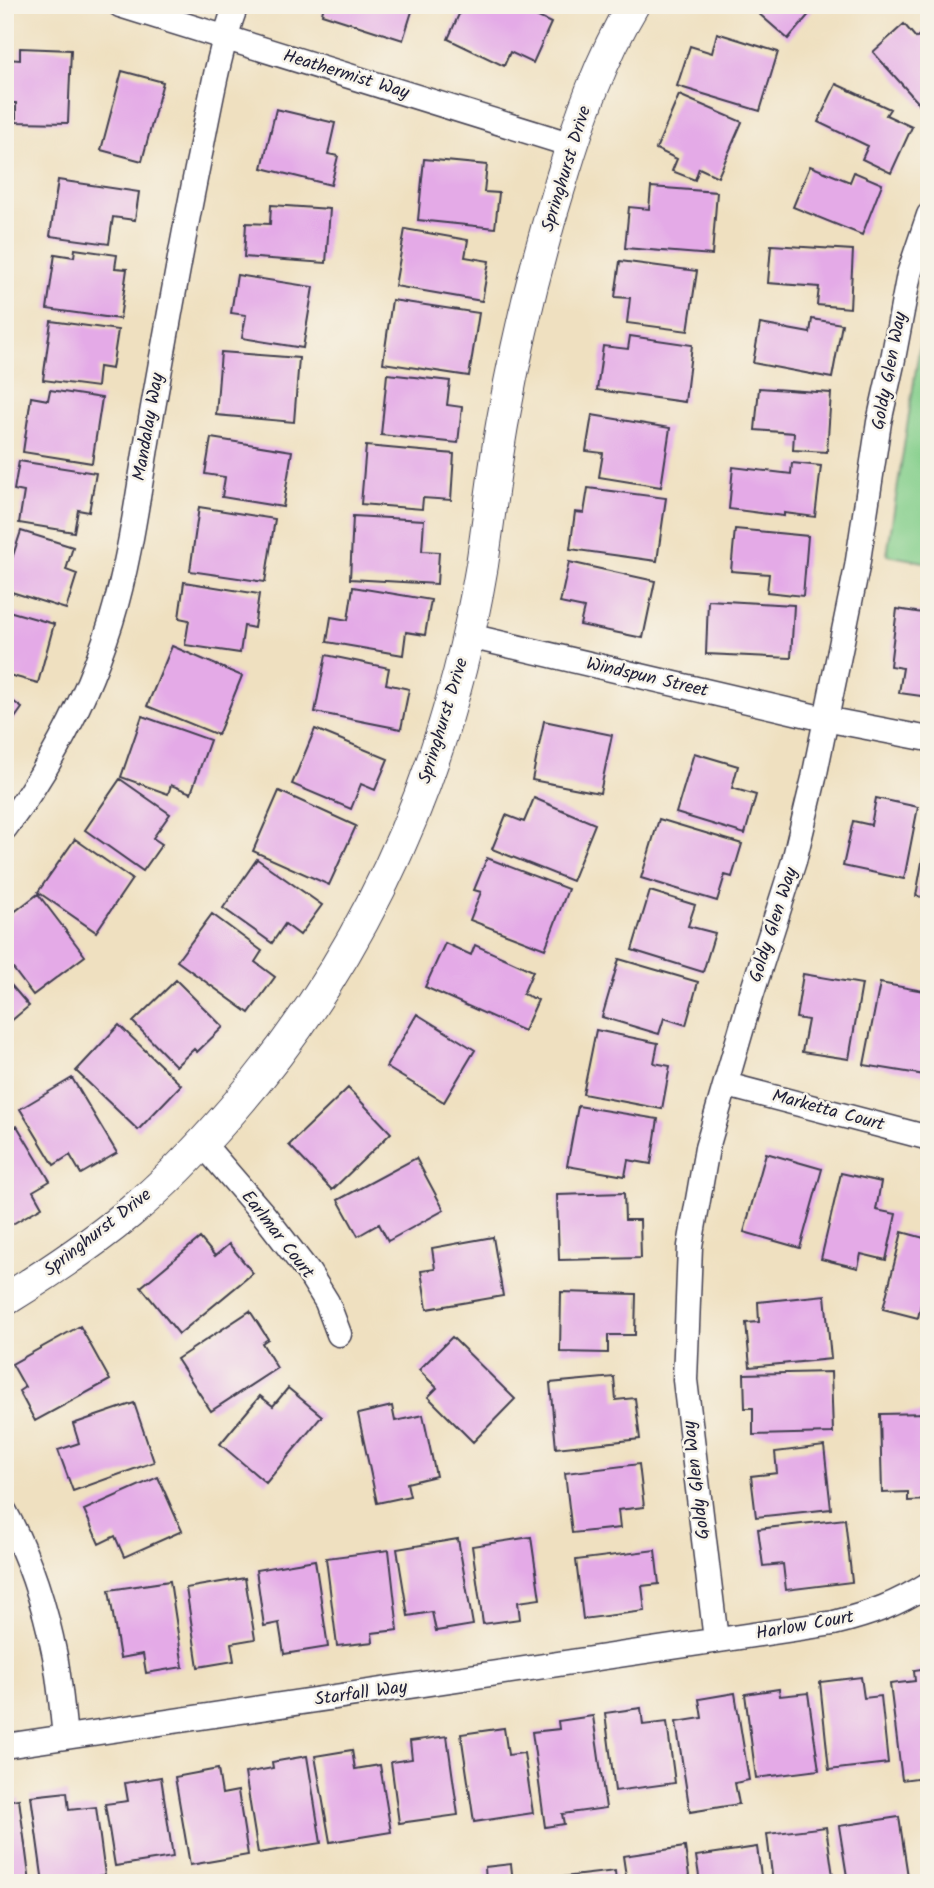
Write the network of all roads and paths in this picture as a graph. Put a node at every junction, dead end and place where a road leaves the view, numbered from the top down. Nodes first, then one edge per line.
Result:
1 (120, 5) edge
2 (236, 5) edge
3 (633, 5) edge
4 (225, 37) junction
5 (572, 145) junction
6 (929, 215) edge
7 (469, 636) junction
8 (825, 719) junction
9 (929, 739) edge
10 (5, 828) edge
11 (727, 1085) junction
12 (929, 1138) edge
13 (202, 1144) junction
14 (5, 1300) edge
15 (339, 1334) dead end
16 (5, 1512) edge
17 (929, 1584) edge
18 (716, 1640) junction
19 (65, 1738) junction
20 (5, 1746) edge

1 - 4 street, Heathermist Way
2 - 4 street, Mandalay Way
3 - 5 street, Springhurst Drive
4 - 5 street, Heathermist Way
4 - 10 street, Mandalay Way
5 - 7 street, Springhurst Drive
6 - 8 street, Goldy Glen Way
7 - 8 street, Windspun Street
7 - 13 street, Springhurst Drive
8 - 9 street, Windspun Street
8 - 11 street, Goldy Glen Way
11 - 12 street, Marketta Court
11 - 18 street, Goldy Glen Way
13 - 14 street, Springhurst Drive
13 - 15 street, Earlmar Court
16 - 19 street
17 - 18 street, Harlow Court
18 - 19 street, Starfall Way
19 - 20 street, Starfall Way

